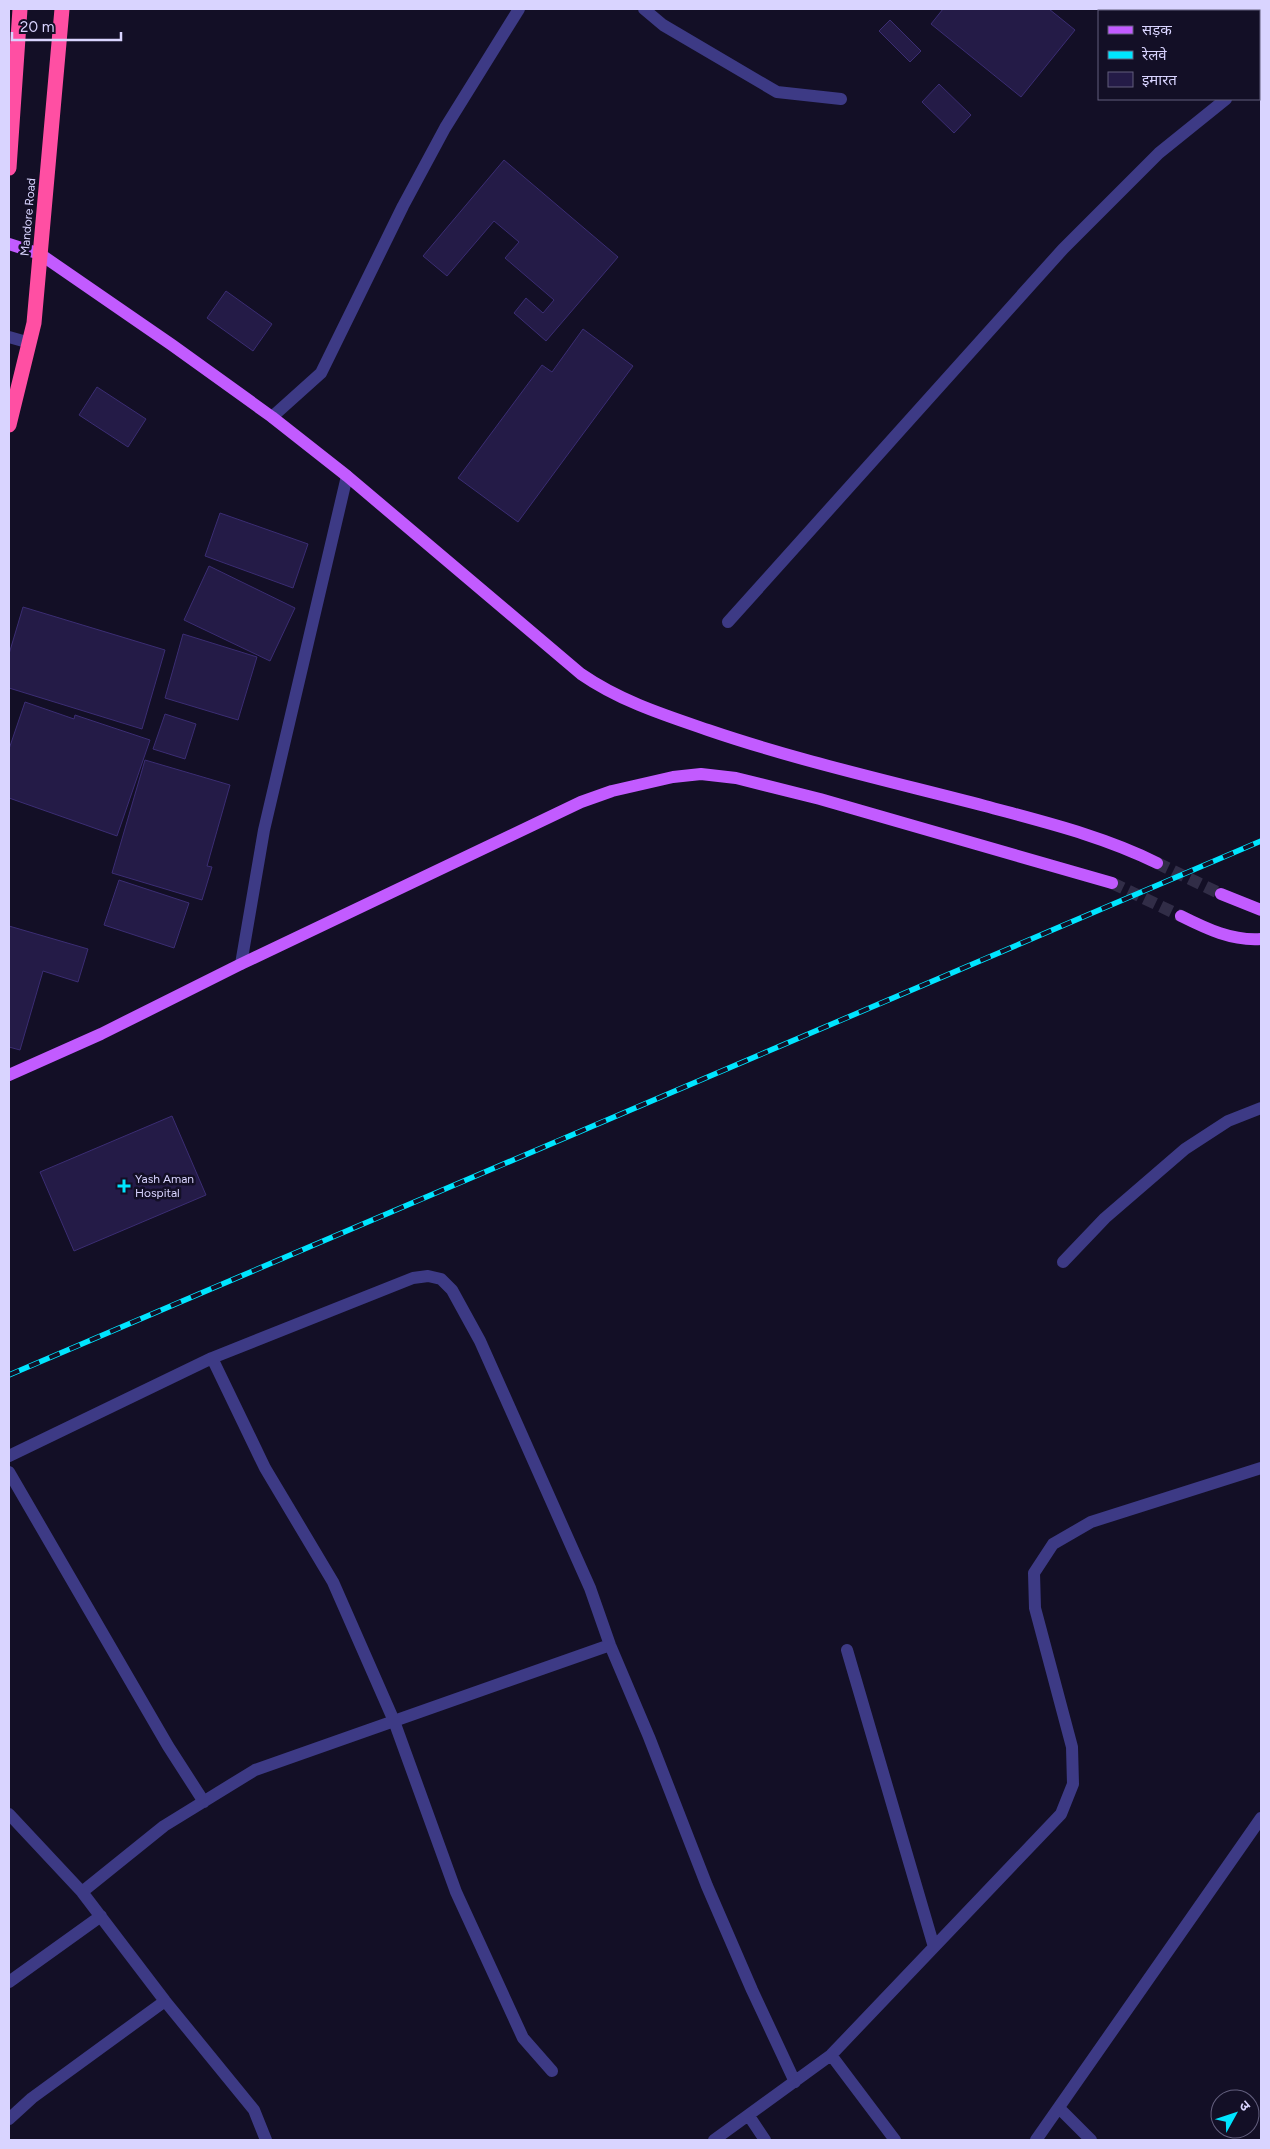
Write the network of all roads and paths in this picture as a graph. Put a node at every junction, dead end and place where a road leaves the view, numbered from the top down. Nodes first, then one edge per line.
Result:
1 (20, 9) edge
2 (62, 9) edge
3 (519, 9) edge
4 (644, 9) edge
5 (841, 100) dead end
6 (1225, 100) edge
7 (11, 131) edge
8 (9, 168) edge
9 (9, 244) edge
10 (40, 254) junction
11 (9, 337) edge
12 (30, 343) junction
13 (272, 418) junction
14 (9, 425) edge
15 (347, 476) junction
16 (728, 622) dead end
17 (1157, 864) tunnel mouth
18 (1112, 883) tunnel mouth
19 (1221, 894) tunnel mouth
20 (1261, 910) edge
21 (1181, 916) tunnel mouth
22 (1261, 938) edge
23 (241, 964) junction
24 (9, 1075) edge
25 (1261, 1108) edge
26 (1063, 1262) dead end
27 (212, 1358) junction
28 (9, 1456) edge
29 (1261, 1468) edge
30 (9, 1472) edge
31 (610, 1645) junction
32 (848, 1650) dead end
33 (394, 1721) junction
34 (204, 1802) junction
35 (9, 1814) edge
36 (1261, 1818) edge
37 (82, 1892) junction
38 (101, 1916) junction
39 (934, 1947) junction
40 (9, 1982) edge
41 (165, 2001) junction
42 (831, 2055) junction
43 (552, 2071) dead end
44 (795, 2082) junction
45 (1059, 2108) junction
46 (749, 2116) junction
47 (9, 2119) edge
48 (266, 2140) edge
49 (714, 2140) edge
50 (764, 2140) edge
51 (895, 2140) edge
52 (1036, 2140) edge
53 (1091, 2140) edge

1 - 7 highway, Mandore Road
2 - 10 highway, Mandore Road
3 - 13 street
4 - 5 street
6 - 16 street
7 - 8 highway, Mandore Road
9 - 10 main road
10 - 12 highway, Mandore Road
10 - 13 main road
11 - 12 street
12 - 14 highway, Mandore Road
13 - 15 main road
15 - 17 main road
15 - 23 street
18 - 23 main road
19 - 20 main road
21 - 22 main road
23 - 24 main road
25 - 26 street
27 - 28 street
27 - 31 street
27 - 33 street
29 - 39 street
30 - 34 street
31 - 33 street
31 - 44 street
32 - 39 street
33 - 34 street
33 - 43 street
34 - 37 street
35 - 37 street
36 - 45 street
37 - 38 street
38 - 40 street
38 - 41 street
39 - 42 street
41 - 47 street
41 - 48 street
42 - 44 street
42 - 51 street
44 - 46 street
45 - 52 street
45 - 53 street
46 - 49 street
46 - 50 street

